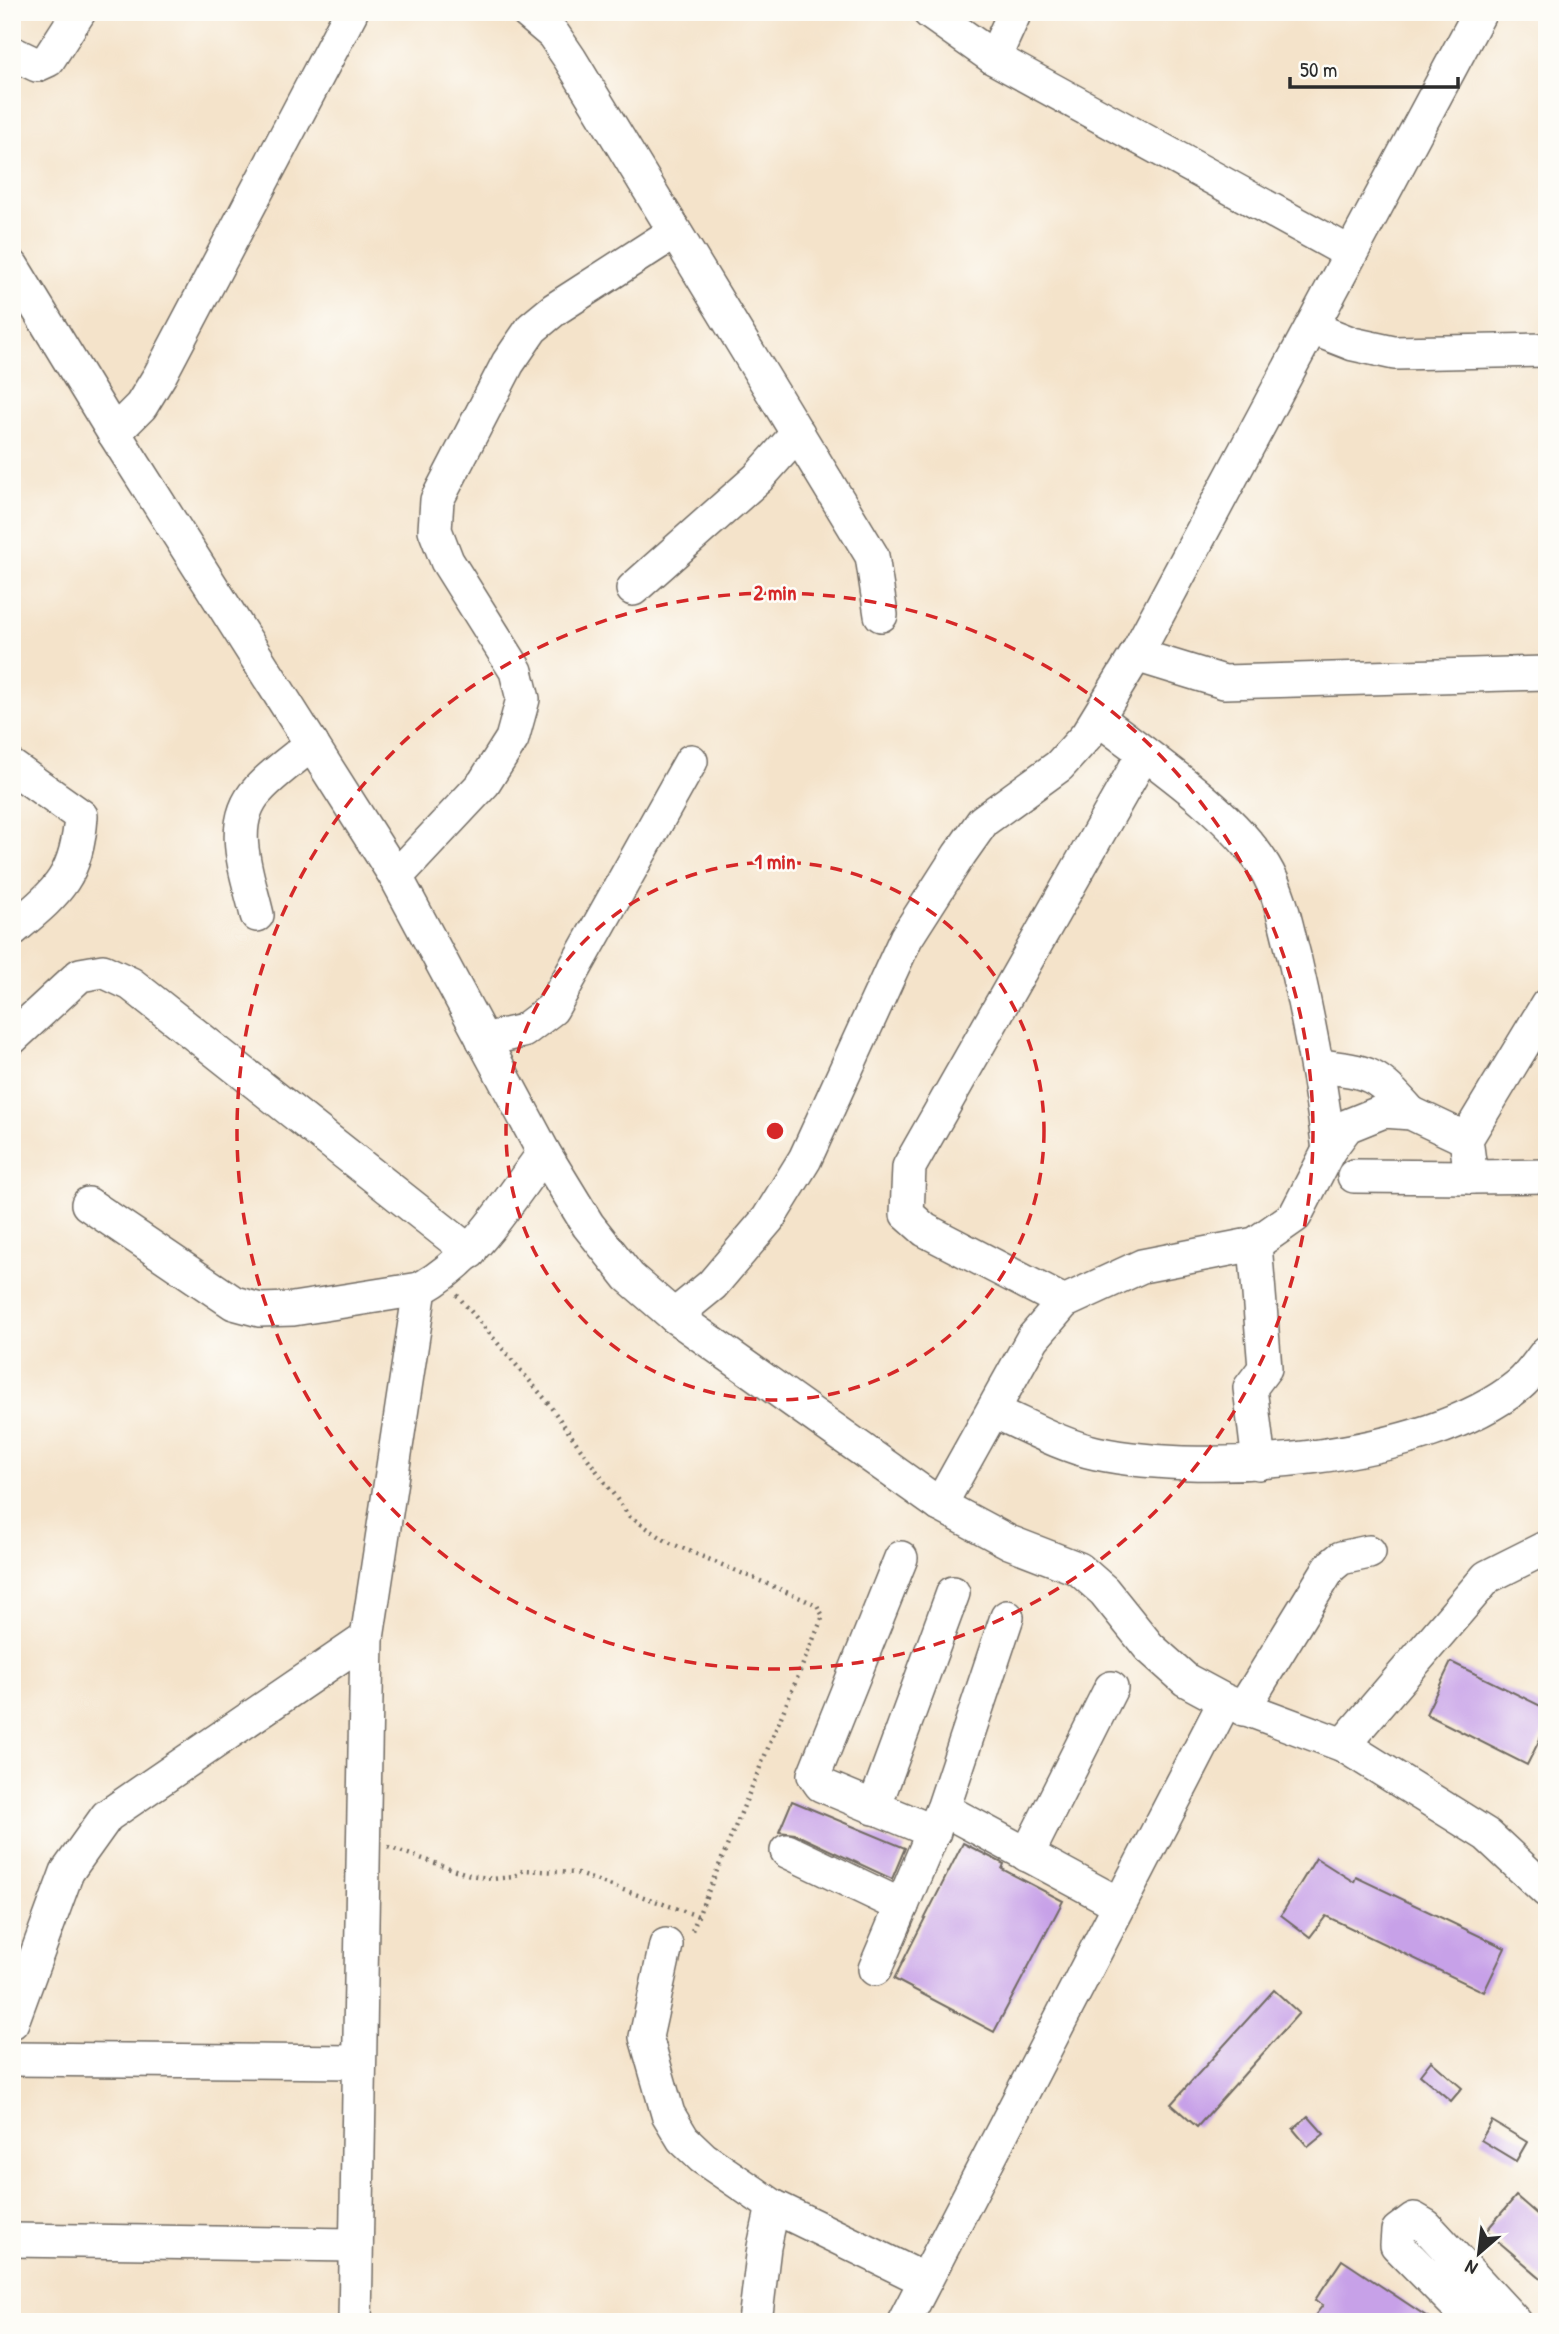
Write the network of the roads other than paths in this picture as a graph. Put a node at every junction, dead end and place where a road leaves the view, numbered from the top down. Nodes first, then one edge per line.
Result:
1 (79, 12) edge
2 (351, 12) edge
3 (527, 12) edge
4 (929, 12) edge
5 (1015, 12) edge
6 (1480, 12) edge
7 (12, 53) edge
8 (994, 58) junction
9 (673, 233) junction
10 (1350, 253) junction
11 (12, 266) edge
12 (1312, 328) junction
13 (1547, 350) edge
14 (114, 433) junction
15 (799, 433) junction
16 (633, 589) dead end
17 (881, 615) dead end
18 (1136, 655) junction
19 (1547, 673) edge
20 (1098, 718) junction
21 (312, 744) junction
22 (1144, 753) junction
23 (691, 761) dead end
24 (12, 768) edge
25 (396, 877) junction
26 (257, 915) dead end
27 (12, 930) edge
28 (1547, 1005) edge
29 (12, 1038) edge
30 (484, 1041) junction
31 (1320, 1066) junction
32 (1411, 1113) junction
33 (1466, 1139) junction
34 (1329, 1150) junction
35 (544, 1153) junction
36 (1547, 1175) edge
37 (1354, 1176) dead end
38 (1471, 1177) junction
39 (88, 1204) dead end
40 (1255, 1244) junction
41 (470, 1252) junction
42 (431, 1283) junction
43 (1064, 1302) junction
44 (674, 1316) junction
45 (1547, 1352) edge
46 (993, 1411) junction
47 (1259, 1463) junction
48 (940, 1505) junction
49 (1547, 1547) edge
50 (1369, 1552) dead end
51 (901, 1558) dead end
52 (953, 1592) dead end
53 (1007, 1617) dead end
54 (368, 1638) junction
55 (1111, 1688) dead end
56 (1234, 1705) junction
57 (1343, 1745) junction
58 (874, 1808) junction
59 (938, 1821) junction
60 (787, 1851) dead end
61 (1027, 1855) junction
62 (1547, 1891) edge
63 (1119, 1904) junction
64 (902, 1906) junction
65 (676, 1945) road end
66 (875, 1969) dead end
67 (12, 2022) edge
68 (12, 2059) edge
69 (358, 2062) junction
70 (773, 2206) junction
71 (12, 2240) edge
72 (356, 2245) junction
73 (925, 2280) junction
74 (355, 2322) edge
75 (755, 2322) edge
76 (904, 2322) edge
77 (1473, 2322) edge
78 (1515, 2322) edge

1 - 7 street
2 - 14 street
3 - 9 street
4 - 8 street
5 - 8 street
6 - 10 street
8 - 10 street
9 - 15 street
9 - 25 street
10 - 12 street
11 - 14 street
12 - 13 street
12 - 18 street
14 - 21 street
15 - 16 street
15 - 17 street
18 - 19 street
18 - 20 street
20 - 22 street
20 - 44 street
21 - 25 street
21 - 26 street
22 - 31 street
22 - 43 street
23 - 30 street
24 - 27 street
25 - 30 street
28 - 33 street
29 - 41 street
30 - 35 street
31 - 32 street
31 - 34 street
32 - 33 street
32 - 34 street
33 - 38 street
34 - 40 street
35 - 41 street
35 - 44 street
36 - 38 street
37 - 38 street
39 - 42 street
40 - 43 street
40 - 47 street
41 - 42 street
42 - 54 street
43 - 46 street
44 - 48 street
45 - 47 street
46 - 47 street
46 - 48 street
48 - 56 street
49 - 57 street
50 - 56 street
51 - 58 street
52 - 58 street
53 - 59 street
54 - 67 street
54 - 69 street
55 - 61 street
56 - 57 street
56 - 63 street
57 - 62 street
58 - 59 street
59 - 61 street
59 - 64 street
60 - 64 street
61 - 63 street
63 - 73 street
64 - 66 street
65 - 70 street
68 - 69 street
69 - 72 street
70 - 73 street
70 - 75 street
71 - 72 street
72 - 74 street
73 - 76 street
77 - 78 street

